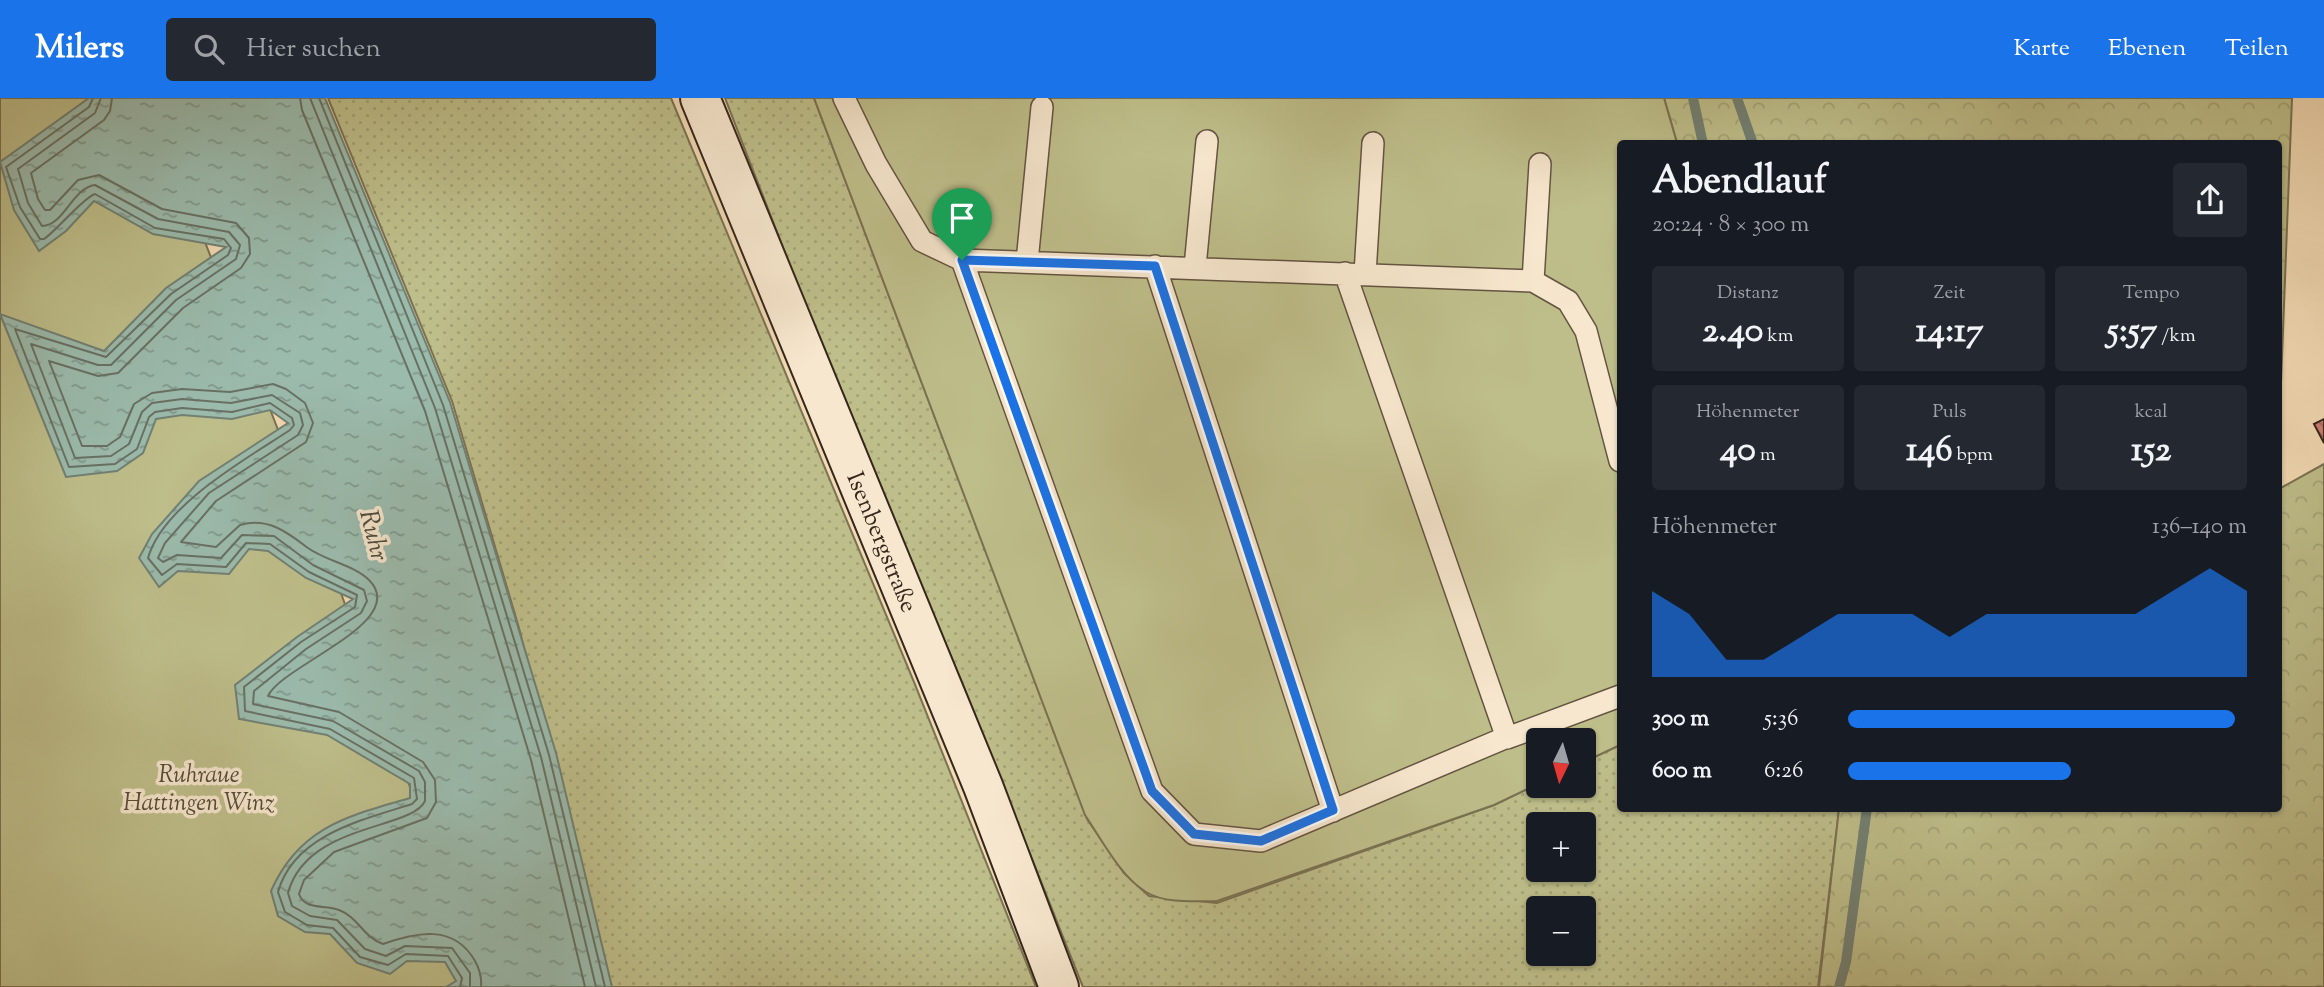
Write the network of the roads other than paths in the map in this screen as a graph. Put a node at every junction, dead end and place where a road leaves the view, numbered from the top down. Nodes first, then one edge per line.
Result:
1 (700, 98) edge
2 (844, 98) edge
3 (1042, 107) dead end
4 (1207, 141) dead end
5 (1373, 143) dead end
6 (1540, 164) dead end
7 (962, 260) junction
8 (1027, 262) junction
9 (1155, 266) junction
10 (1195, 267) junction
11 (1355, 273) junction
12 (1533, 281) junction
13 (1617, 450) edge
14 (1617, 697) edge
15 (1507, 737) junction
16 (1333, 810) junction
17 (1059, 987) edge

1 - 17 main road, Isenbergstraße
2 - 7 lane
3 - 8 lane
4 - 10 lane
5 - 11 lane
6 - 12 lane
7 - 8 lane
7 - 16 lane
8 - 9 lane
9 - 10 lane
9 - 16 lane
10 - 11 lane
11 - 12 lane
11 - 15 lane
12 - 13 lane
14 - 15 lane
15 - 16 lane

